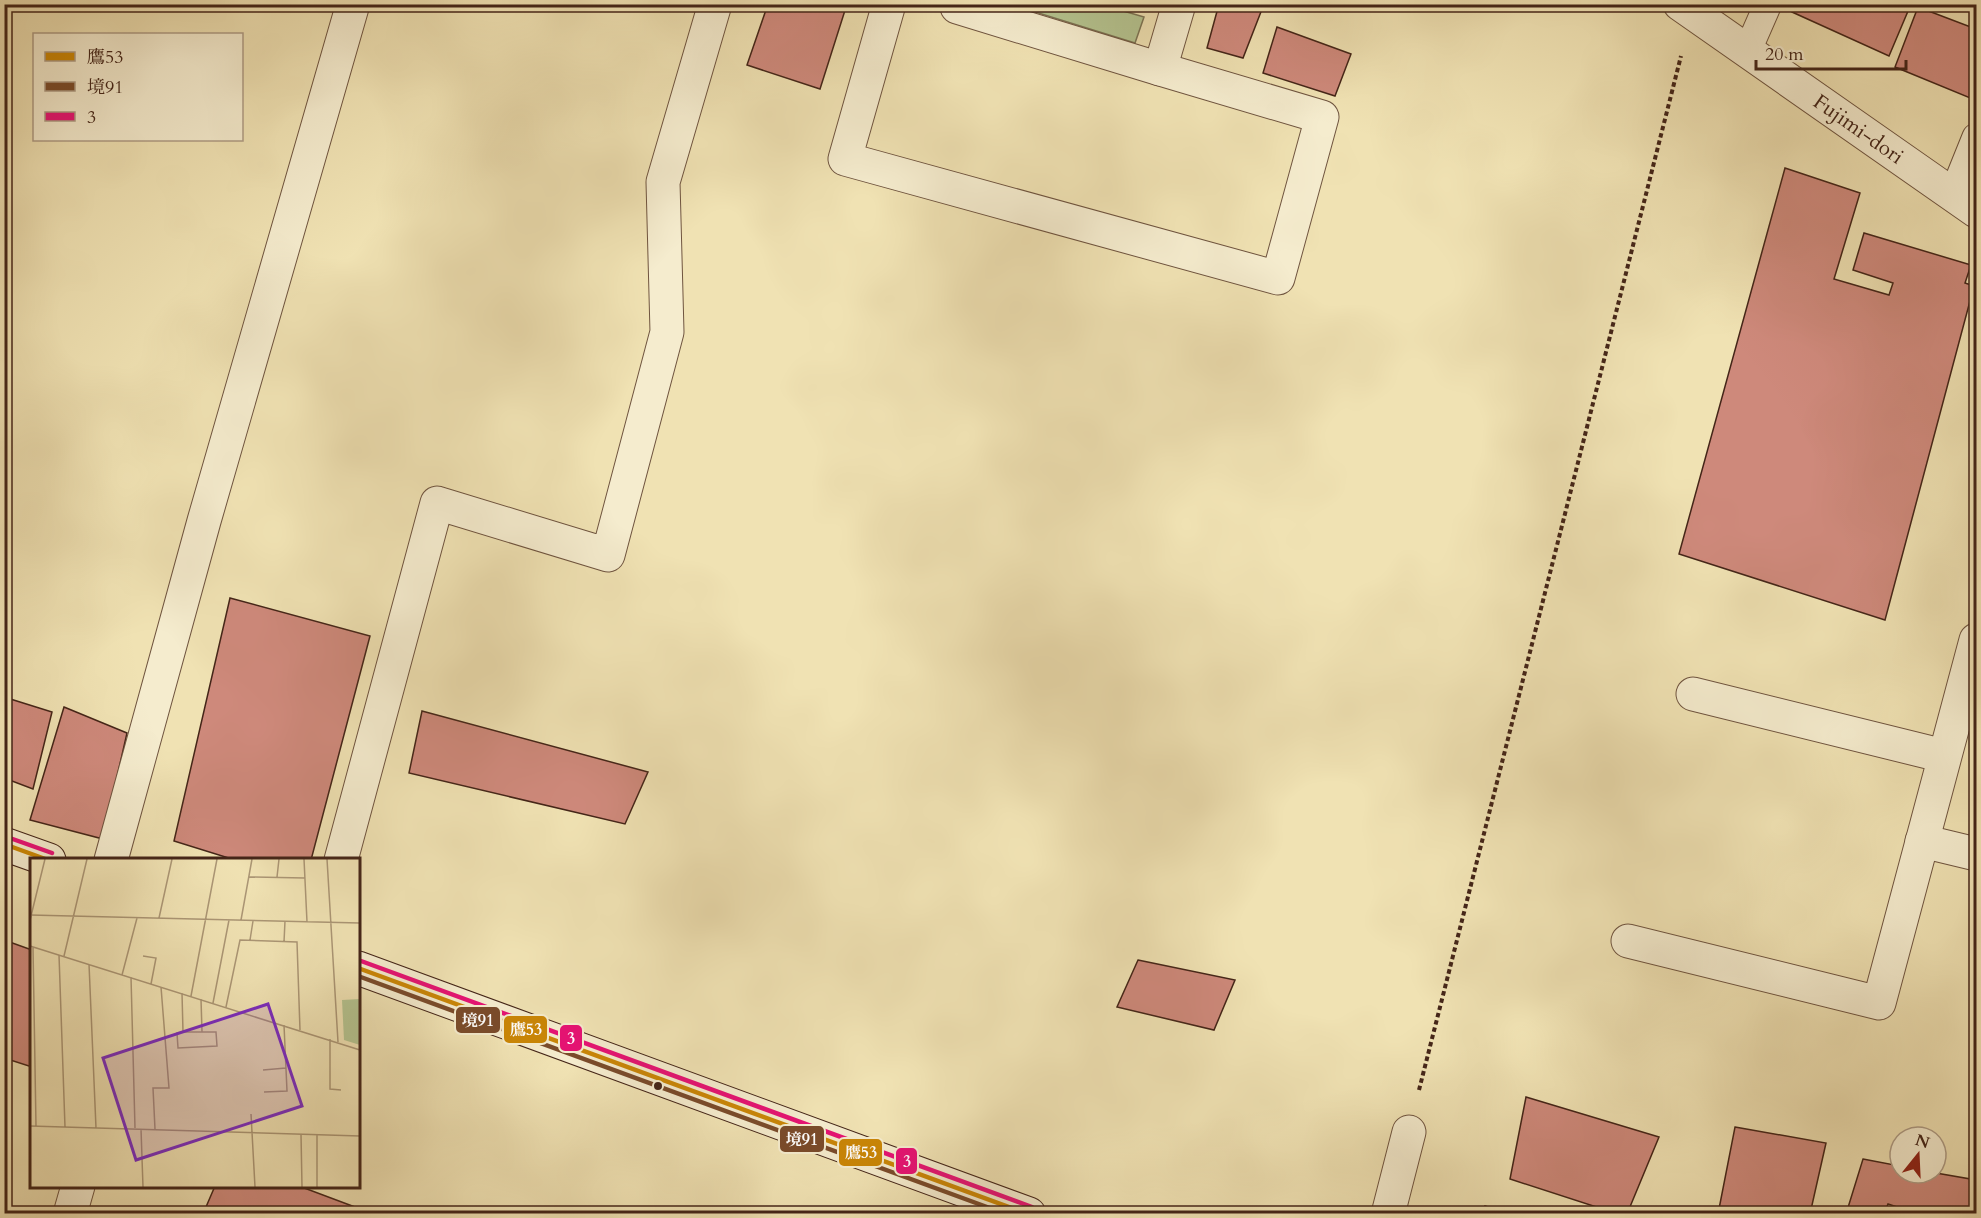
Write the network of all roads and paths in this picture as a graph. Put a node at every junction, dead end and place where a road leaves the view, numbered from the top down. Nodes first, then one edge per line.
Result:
1 (352, 4) edge
2 (715, 4) edge
3 (889, 4) edge
4 (1179, 4) edge
5 (1768, 4) edge
6 (954, 5) edge
7 (1686, 9) edge
8 (1747, 52) junction
9 (1160, 69) junction
10 (1977, 137) edge
11 (1965, 202) edge
12 (1977, 640) edge
13 (1693, 693) dead end
14 (1944, 756) junction
15 (1922, 841) junction
16 (4, 844) edge
17 (1977, 854) edge
18 (43, 858) edge
19 (112, 858) edge
20 (342, 858) edge
21 (1629, 941) dead end
22 (360, 969) edge
23 (1409, 1132) joint
24 (77, 1188) edge
25 (70, 1214) edge
26 (1029, 1214) edge
27 (1388, 1214) edge

1 - 19 street
2 - 20 street
3 - 9 street
4 - 9 street
5 - 8 lane
6 - 9 street
7 - 8 street, Fujimi-dori
7 - 23 path
8 - 11 street, Fujimi-dori
10 - 11 lane
12 - 14 street
13 - 14 street
14 - 15 street
15 - 17 street
15 - 21 street
16 - 18 street
22 - 26 street
23 - 27 street
24 - 25 street

